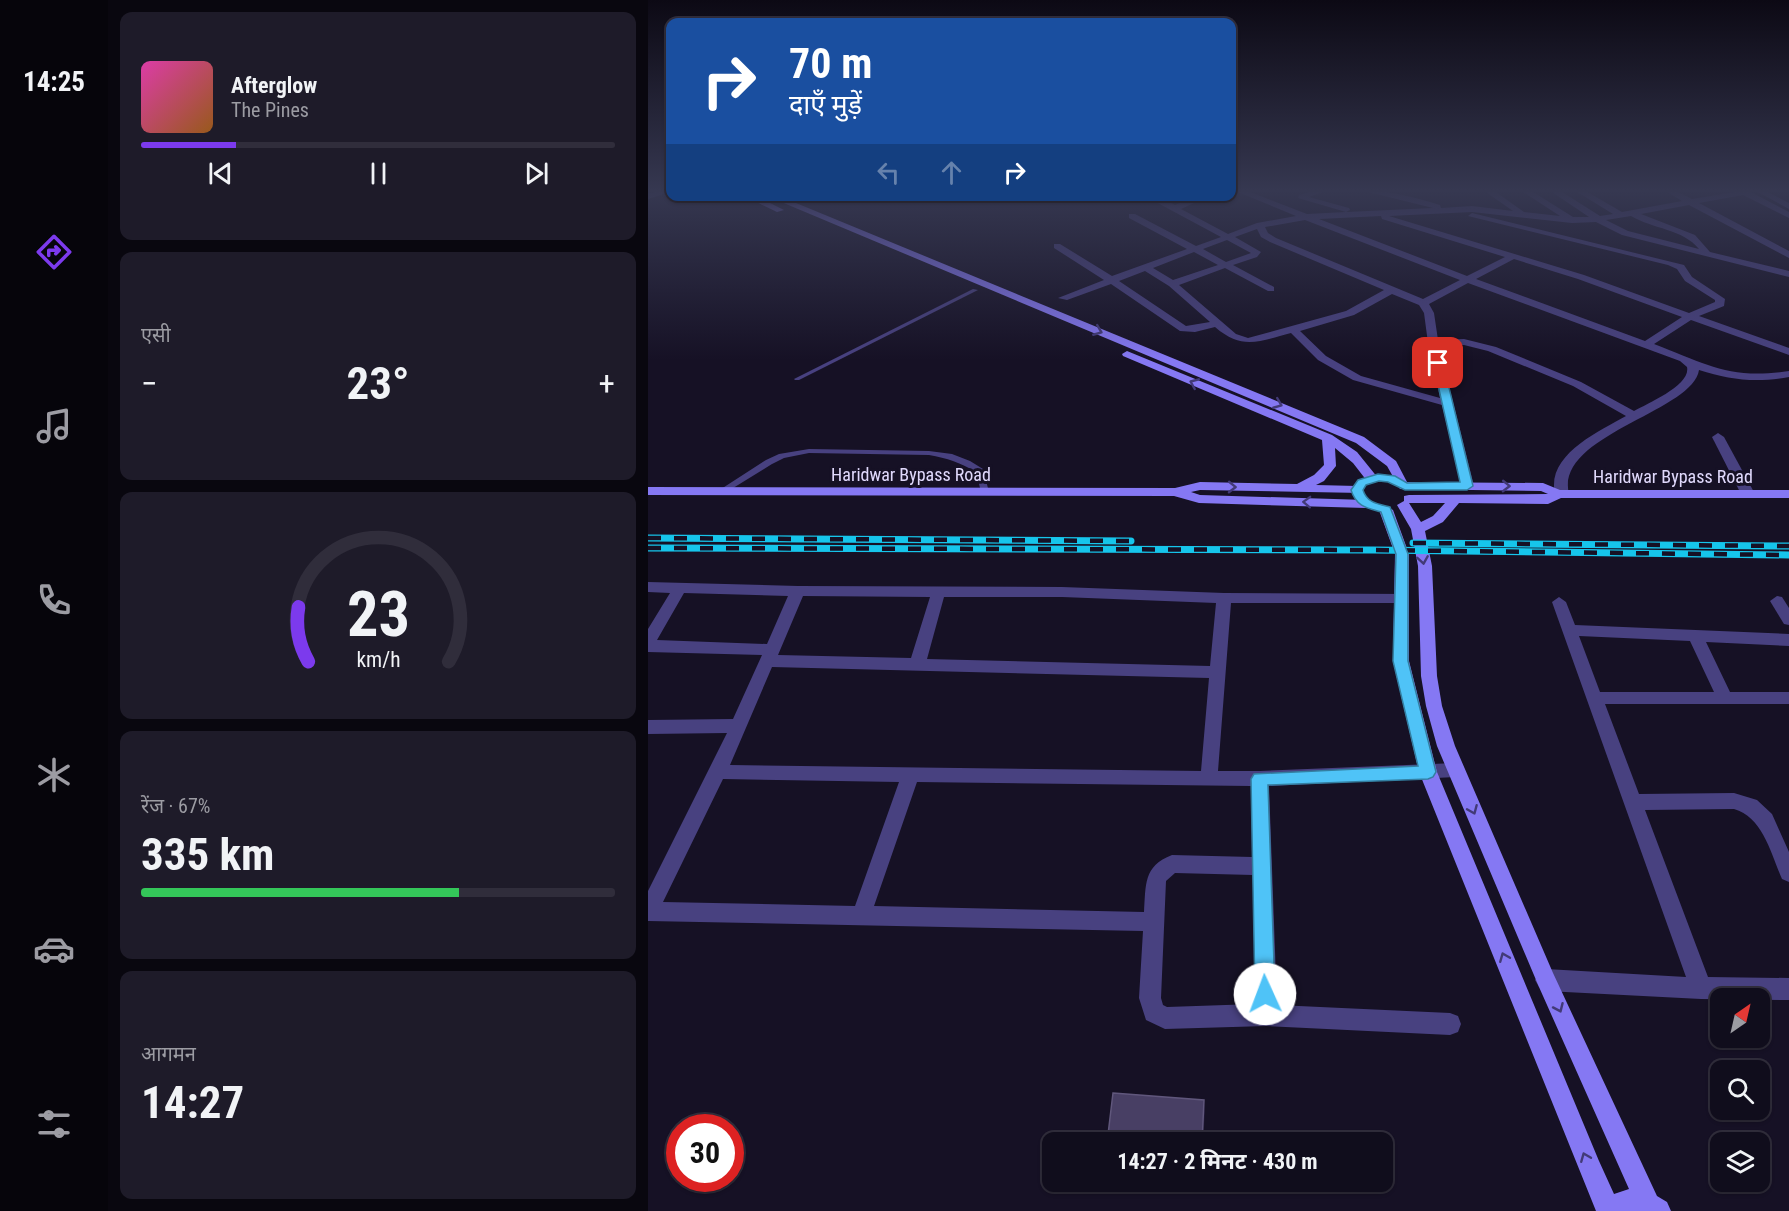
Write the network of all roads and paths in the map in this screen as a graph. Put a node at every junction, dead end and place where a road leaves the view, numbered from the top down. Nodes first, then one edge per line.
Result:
1 (1057, 246) dead end
2 (870, 247) edge
3 (894, 247) edge
4 (1195, 247) joint
5 (1246, 247) edge
6 (1289, 247) edge
7 (1382, 247) edge
8 (1483, 247) edge
9 (1597, 247) edge
10 (1678, 247) edge
11 (1703, 247) edge
12 (1773, 247) edge
13 (1707, 254) junction
14 (1789, 255) edge
15 (1514, 256) junction
16 (1228, 265) junction
17 (1147, 268) junction
18 (1789, 274) edge
19 (1469, 280) junction
20 (1113, 281) junction
21 (1172, 284) junction
22 (1394, 289) junction
23 (975, 290) junction
24 (1271, 290) dead end
25 (1063, 298) dead end
26 (1423, 303) junction
27 (1690, 316) junction
28 (1218, 323) junction
29 (1293, 329) junction
30 (1433, 343) junction
31 (1646, 345) junction
32 (1789, 352) edge
33 (1692, 364) junction
34 (1789, 374) edge
35 (797, 379) dead end
36 (1447, 403) junction
37 (1635, 416) junction
38 (1718, 437) dead end
39 (1328, 438) junction
40 (1392, 464) junction
41 (1372, 478) junction
42 (1429, 485) junction
43 (1467, 486) junction
44 (1299, 488) junction
45 (1357, 490) junction
46 (648, 491) edge
47 (722, 491) junction
48 (985, 492) junction
49 (1174, 492) junction
50 (1560, 494) junction
51 (1748, 494) junction
52 (1789, 494) edge
53 (1401, 497) junction
54 (1457, 498) junction
55 (1366, 504) junction
56 (1418, 529) junction
57 (648, 587) edge
58 (680, 588) junction
59 (939, 590) junction
60 (798, 591) junction
61 (1224, 598) junction
62 (1401, 598) junction
63 (1777, 601) dead end
64 (1559, 602) dead end
65 (1789, 620) edge
66 (1569, 630) junction
67 (1695, 635) junction
68 (1789, 640) edge
69 (648, 644) edge
70 (770, 656) junction
71 (916, 664) junction
72 (1217, 672) junction
73 (1594, 698) junction
74 (1725, 698) junction
75 (1789, 698) edge
76 (738, 726) junction
77 (648, 727) edge
78 (1456, 770) junction
79 (717, 772) junction
80 (1428, 772) junction
81 (910, 775) junction
82 (1209, 778) junction
83 (1260, 779) junction
84 (1632, 802) junction
85 (1262, 866) junction
86 (1789, 873) edge
87 (648, 912) edge
88 (861, 916) junction
89 (1153, 922) junction
90 (1546, 980) junction
91 (1701, 988) junction
92 (1789, 989) edge
93 (1266, 1015) junction
94 (1450, 1024) dead end
95 (1653, 1207) edge
96 (1609, 1211) edge

1 - 20 street
2 - 23 main road
3 -> 40 main road
4 - 16 street
4 - 17 street
5 - 16 street
6 - 22 street
7 - 19 street
8 - 15 street
9 - 27 street
10 - 13 street
11 - 13 street
12 - 14 street
13 - 18 street
15 - 19 street
15 - 27 street
16 - 21 street
16 - 24 street
17 - 20 street
17 - 21 street
19 - 26 street
19 - 31 street
20 - 25 street
20 - 28 street
21 - 28 street
22 - 26 street
22 - 29 street
23 - 35 lane
39 -> 23 main road
26 - 30 street
27 - 31 street
27 - 32 street
28 - 29 street
29 - 36 street
30 - 36 street
30 - 37 street
31 - 33 street
33 - 34 street
33 - 37 street
36 - 43 street
37 - 50 street
38 - 51 street
39 - 41 main road
39 - 44 main road
40 - 42 main road
40 - 53 main road
41 - 45 main road
41 - 53 main road
42 - 43 main road, Haridwar Bypass Road
42 - 53 main road, Haridwar Bypass Road
43 -> 50 main road, Haridwar Bypass Road
44 - 45 main road, Haridwar Bypass Road
49 -> 44 main road, Haridwar Bypass Road
45 - 55 main road
46 - 47 main road, Haridwar Bypass Road
47 - 48 main road, Haridwar Bypass Road
47 - 48 lane
48 - 49 main road, Haridwar Bypass Road
55 -> 49 main road, Haridwar Bypass Road
50 - 51 main road, Haridwar Bypass Road
50 - 54 main road, Haridwar Bypass Road
51 - 52 main road, Haridwar Bypass Road
53 - 54 main road, Haridwar Bypass Road
53 - 55 main road, Haridwar Bypass Road
53 - 56 main road
53 - 62 main road
54 - 56 main road
56 -> 78 main road
57 - 58 street
58 - 60 street
58 - 69 street
59 - 60 street
59 - 61 street
59 - 71 street
60 - 70 street
61 - 62 street
61 - 72 street
62 - 80 main road
63 - 65 street
64 - 66 street
66 - 67 street
66 - 73 street
67 - 68 street
67 - 74 street
69 - 70 street
70 - 71 street
70 - 76 street
71 - 72 street
72 - 82 street
73 - 74 street
73 - 84 street
74 - 75 street
76 - 77 street
76 - 79 street
78 - 80 street
78 -> 90 main road
79 - 81 street
79 - 87 street
80 - 83 street
96 -> 80 main road
81 - 82 street
81 - 88 street
82 - 83 street
83 - 85 street
84 - 86 street
84 - 91 street
85 - 89 street
85 - 93 street
87 - 88 street
88 - 89 street
89 - 93 street
90 - 91 street
90 -> 95 main road
91 - 92 street
93 - 94 street
95 - 96 main road

